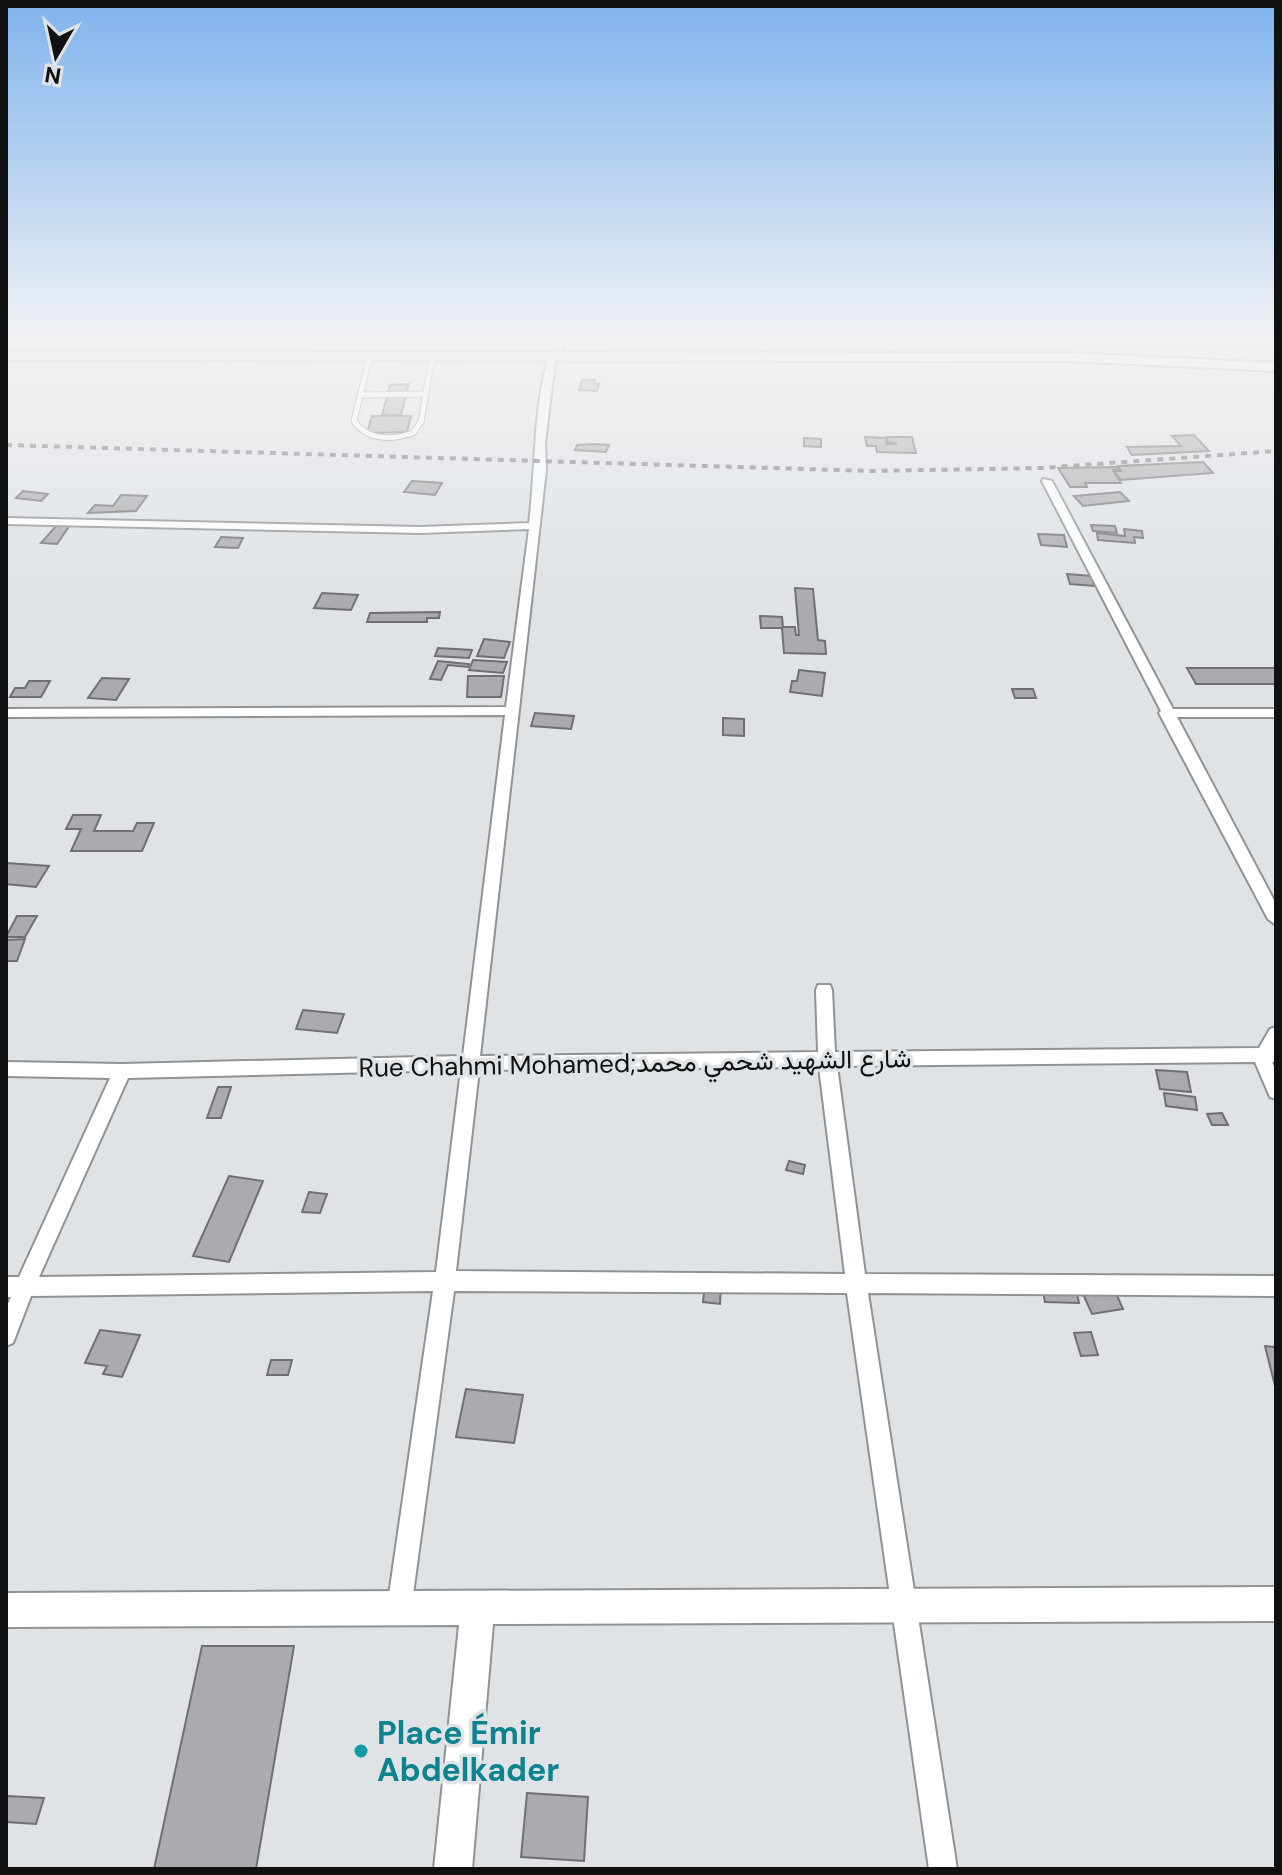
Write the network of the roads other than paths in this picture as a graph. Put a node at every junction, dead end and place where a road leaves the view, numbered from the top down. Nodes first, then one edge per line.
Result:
1 (359, 428) edge
2 (416, 428) edge
3 (541, 428) edge
4 (1047, 481) dead end
5 (6, 521) edge
6 (534, 526) junction
7 (513, 711) junction
8 (6, 713) edge
9 (1166, 713) junction
10 (1276, 713) edge
11 (1276, 919) edge
12 (824, 990) dead end
13 (1276, 1034) edge
14 (1270, 1055) edge
15 (827, 1061) junction
16 (469, 1063) junction
17 (6, 1069) edge
18 (122, 1071) junction
19 (1276, 1092) edge
20 (445, 1281) junction
21 (856, 1284) junction
22 (1276, 1286) edge
23 (15, 1288) edge
24 (6, 1336) edge
25 (1276, 1604) edge
26 (478, 1606) junction
27 (904, 1607) junction
28 (399, 1609) junction
29 (6, 1610) edge
30 (453, 1869) edge
31 (943, 1869) edge

1 - 2 lane
3 - 6 street
4 - 9 street
5 - 6 street
6 - 7 street
7 - 8 street
7 - 16 street
9 - 10 street
9 - 11 street
12 - 15 street
13 - 14 street
14 - 15 street, Rue Chahmi Mohamed;شارع الشهيد شحمي محمد
14 - 19 street
15 - 16 street, Rue Chahmi Mohamed;شارع الشهيد شحمي محمد
15 - 21 street
16 - 18 street, Rue Chahmi Mohamed;شارع الشهيد شحمي محمد
16 - 20 street
17 - 18 street, Rue Chahmi Mohamed;شارع الشهيد شحمي محمد
18 - 23 street
20 - 21 street
20 - 23 street
20 - 28 street
21 - 22 street
21 - 27 street
23 - 24 street
25 - 27 main road
26 - 27 main road
26 - 28 main road
26 - 30 main road
27 - 31 street
28 - 29 main road

